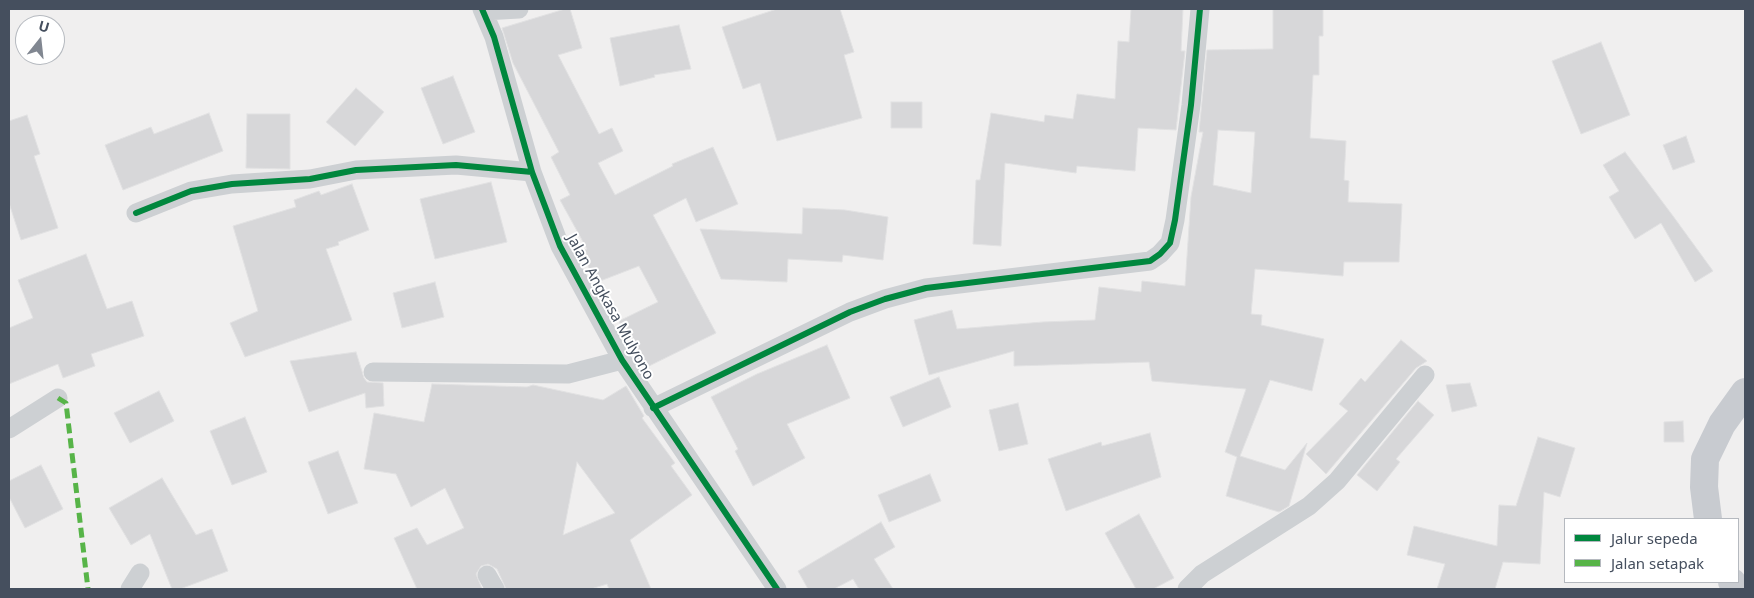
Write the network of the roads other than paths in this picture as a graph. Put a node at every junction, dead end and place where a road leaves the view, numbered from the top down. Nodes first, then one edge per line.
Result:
1 (519, 9) edge
2 (1200, 9) edge
3 (483, 10) edge
4 (532, 172) junction
5 (136, 213) dead end
6 (622, 360) junction
7 (373, 372) dead end
8 (1425, 374) dead end
9 (1745, 392) edge
10 (58, 398) dead end
11 (653, 408) junction
12 (9, 429) edge
13 (1708, 518) edge
14 (140, 573) dead end
15 (130, 589) edge
16 (777, 589) edge
17 (1187, 589) edge

1 - 3 street
2 - 11 street
3 - 4 street, Jalan Angkasa Mulyono
4 - 5 street
4 - 6 street, Jalan Angkasa Mulyono
6 - 7 street
6 - 11 street, Jalan Angkasa Mulyono
8 - 17 street
9 - 13 main road
10 - 12 street
11 - 16 street, Jalan Angkasa Mulyono
14 - 15 street

